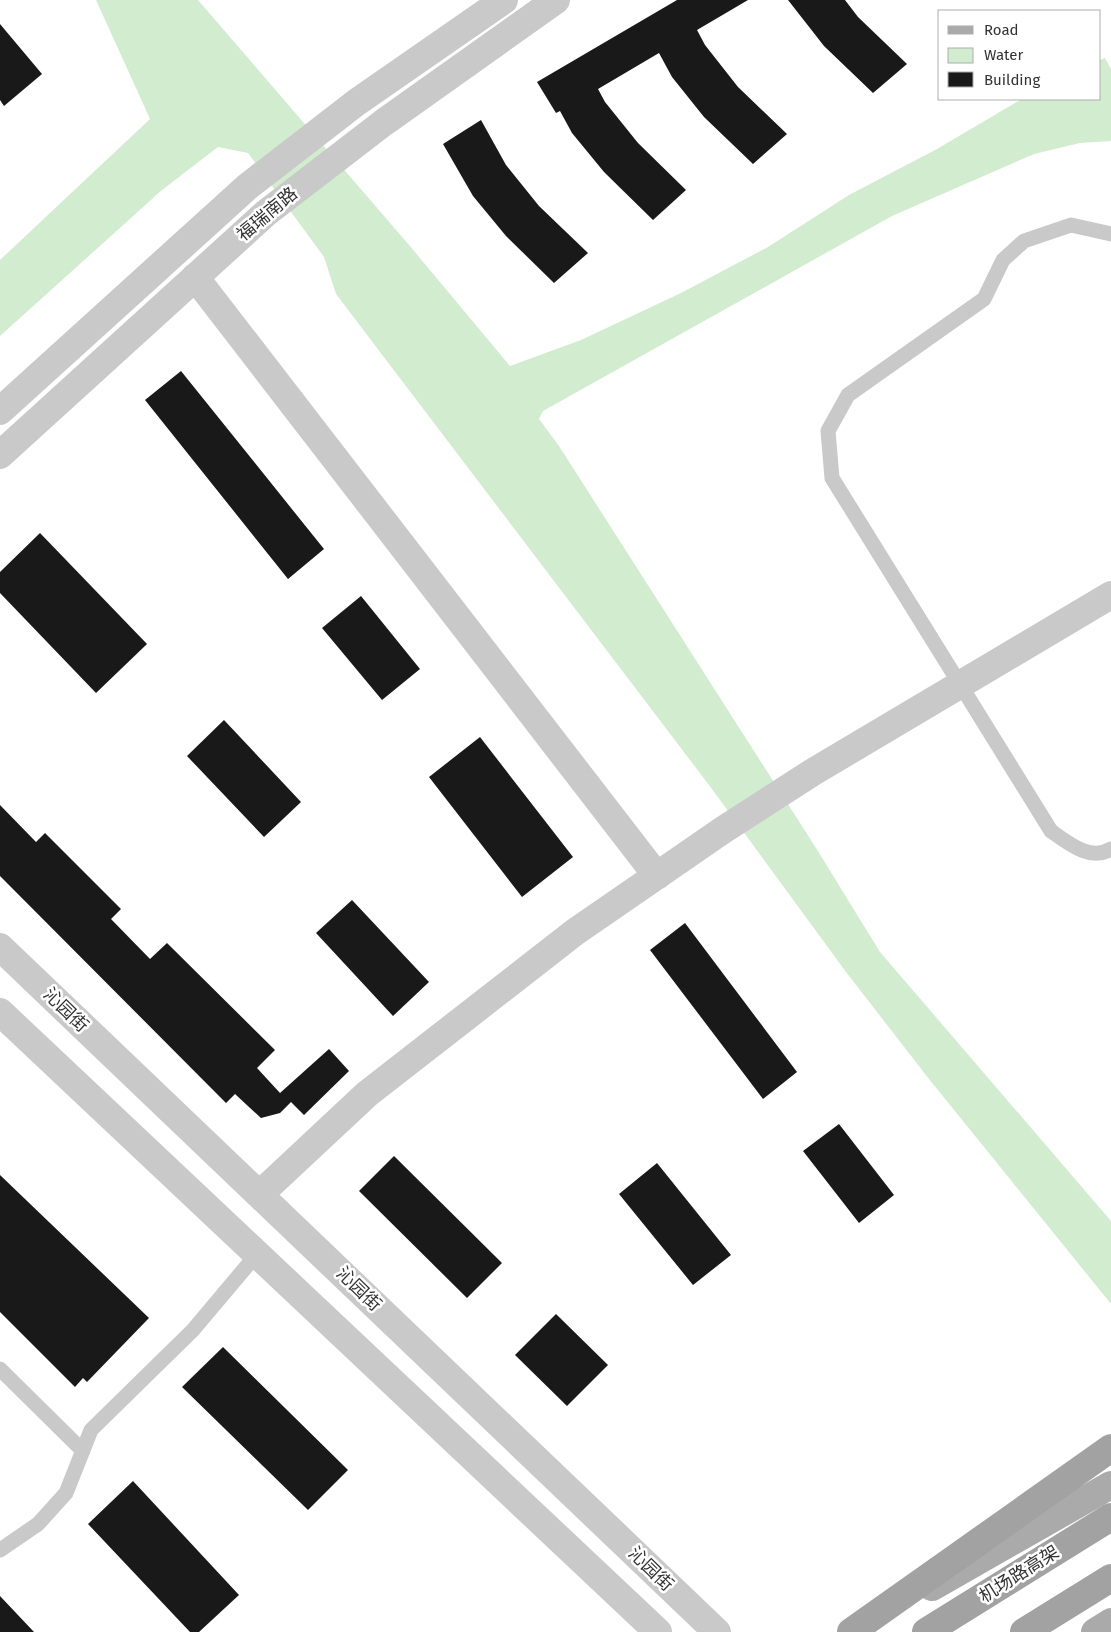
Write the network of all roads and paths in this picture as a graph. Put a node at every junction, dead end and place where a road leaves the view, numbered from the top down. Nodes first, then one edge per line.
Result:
1 (504, 0) edge
2 (556, 0) edge
3 (1111, 234) edge
4 (195, 277) junction
5 (0, 411) edge
6 (0, 456) edge
7 (1111, 595) edge
8 (960, 685) junction
9 (1111, 849) edge
10 (657, 876) junction
11 (0, 948) edge
12 (0, 1012) edge
13 (260, 1194) junction
14 (257, 1254) junction
15 (0, 1369) edge
16 (1111, 1448) edge
17 (83, 1451) junction
18 (1111, 1484) edge
19 (1111, 1517) edge
20 (0, 1550) edge
21 (1111, 1578) edge
22 (1111, 1622) edge
23 (658, 1632) edge
24 (717, 1632) edge
25 (852, 1632) edge
26 (926, 1632) edge
27 (1024, 1632) edge
28 (1095, 1632) edge

1 - 5 street, 福瑞南路
2 - 4 street, 福瑞南路
3 - 8 lane
4 - 6 street, 福瑞南路
4 - 10 street
7 - 8 street
8 - 9 lane
8 - 10 street
10 - 13 street
11 - 13 street, 沁园街
12 - 14 street
13 - 24 street, 沁园街
14 - 17 lane
14 - 23 street
15 - 17 lane
16 - 25 highway
17 - 20 lane
18 - 25 main road
19 - 26 highway, 机场路高架
21 - 27 highway
22 - 28 main road

